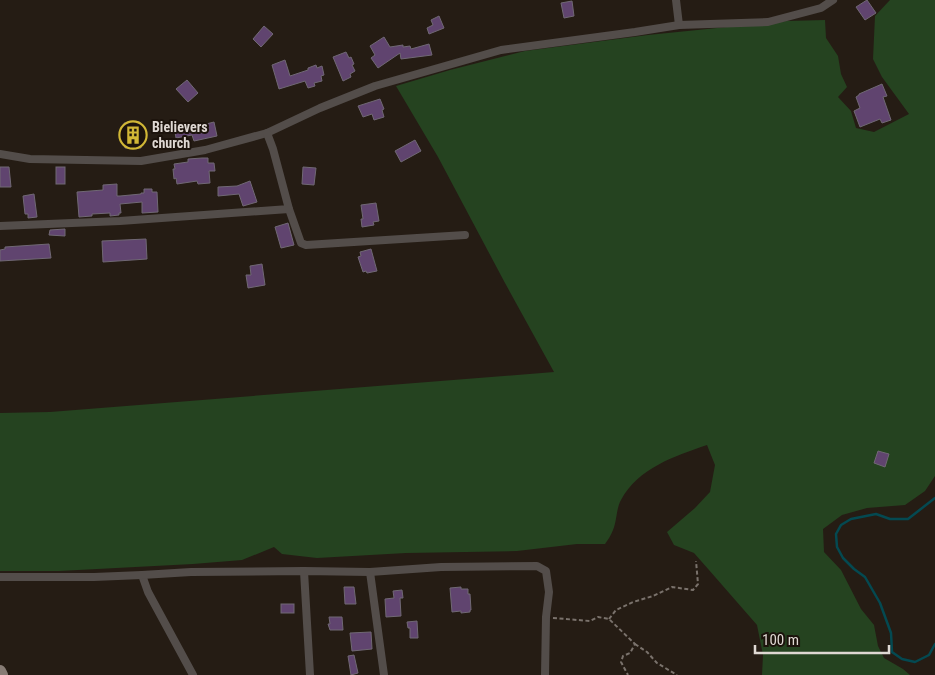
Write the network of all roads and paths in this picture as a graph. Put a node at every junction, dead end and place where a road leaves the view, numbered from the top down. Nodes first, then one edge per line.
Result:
1 (676, 0) edge
2 (833, 0) edge
3 (679, 25) junction
4 (267, 133) junction
5 (0, 154) edge
6 (289, 209) junction
7 (0, 226) edge
8 (466, 235) dead end
9 (696, 561) dead end
10 (304, 571) junction
11 (370, 572) junction
12 (142, 575) junction
13 (0, 577) edge
14 (546, 617) junction
15 (609, 619) junction
16 (635, 644) junction
17 (0, 671) edge
18 (2, 675) edge
19 (193, 675) edge
20 (310, 675) edge
21 (384, 675) edge
22 (545, 675) edge
23 (628, 675) edge
24 (677, 675) edge

1 - 3 street
2 - 3 street
3 - 4 street
4 - 5 street
4 - 6 street
6 - 7 street
6 - 8 street
9 - 15 path
10 - 11 street
10 - 12 street
10 - 20 street
11 - 14 street
11 - 21 street
12 - 13 street
12 - 19 street
14 - 15 path
14 - 22 street
15 - 16 path
16 - 23 path
16 - 24 path
17 - 18 main road

